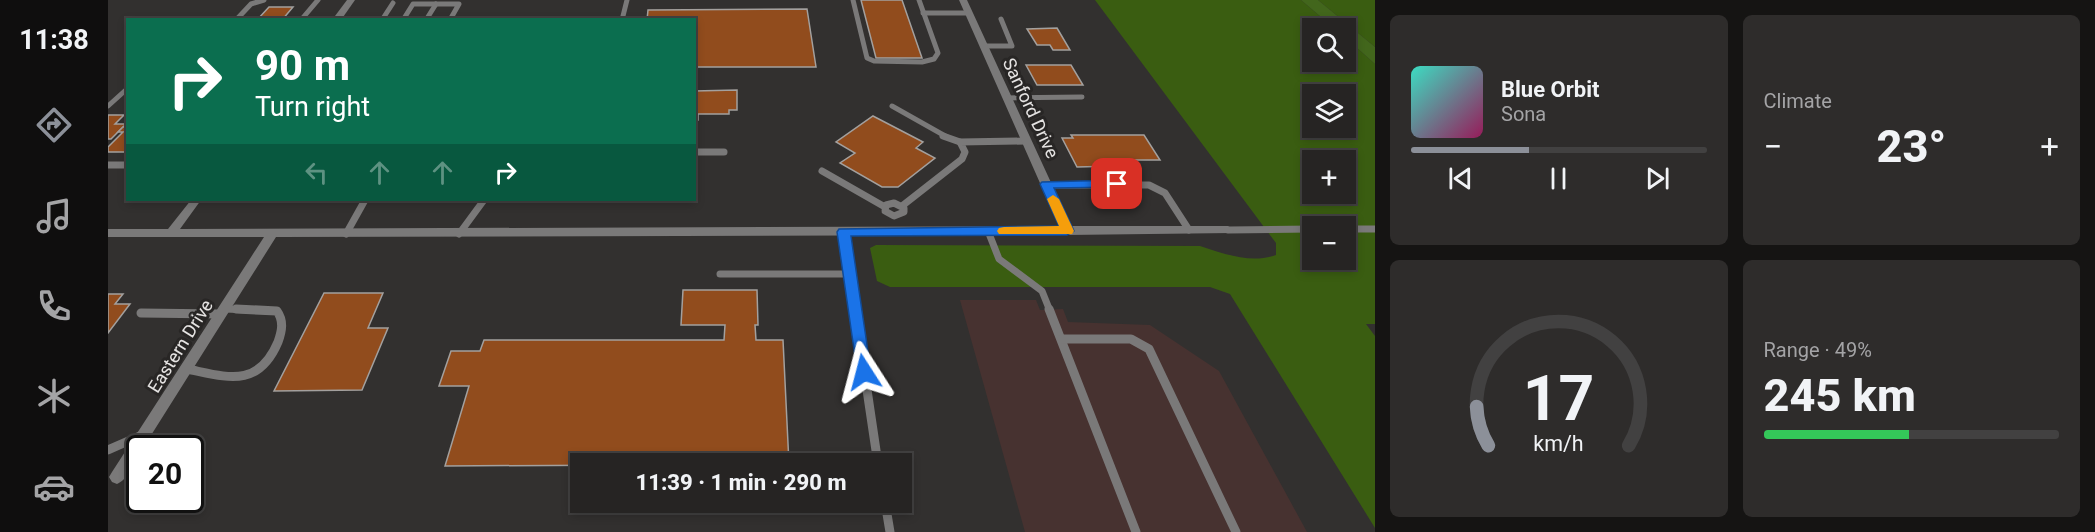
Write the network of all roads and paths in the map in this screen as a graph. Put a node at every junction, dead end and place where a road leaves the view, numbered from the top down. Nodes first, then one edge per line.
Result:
1 (264, 0) edge
2 (318, 0) edge
3 (351, 0) edge
4 (627, 0) edge
5 (853, 0) edge
6 (919, 0) edge
7 (963, 0) edge
8 (393, 3) dead end
9 (436, 4) junction
10 (923, 13) junction
11 (969, 13) junction
12 (238, 18) edge
13 (303, 18) edge
14 (338, 18) edge
15 (383, 18) edge
16 (404, 18) edge
17 (427, 18) edge
18 (451, 18) edge
19 (622, 18) edge
20 (1001, 19) dead end
21 (983, 46) junction
22 (126, 90) edge
23 (1082, 97) dead end
24 (1006, 98) junction
25 (108, 106) edge
26 (892, 106) dead end
27 (1026, 141) junction
28 (960, 142) junction
29 (696, 152) edge
30 (724, 152) dead end
31 (108, 165) edge
32 (126, 165) edge
33 (822, 171) dead end
34 (1046, 184) junction
35 (195, 201) edge
36 (364, 201) edge
37 (483, 201) edge
38 (902, 206) junction
39 (885, 207) junction
40 (896, 216) junction
41 (1302, 229) edge
42 (1356, 229) edge
43 (1375, 229) edge
44 (1189, 230) junction
45 (1228, 230) joint
46 (988, 231) junction
47 (1067, 231) junction
48 (844, 232) junction
49 (899, 232) junction
50 (108, 233) edge
51 (171, 233) junction
52 (272, 234) junction
53 (346, 234) junction
54 (459, 234) junction
55 (720, 274) dead end
56 (849, 274) junction
57 (223, 312) junction
58 (141, 313) dead end
59 (1062, 339) junction
60 (187, 369) junction
61 (146, 433) junction
62 (108, 450) edge
63 (876, 453) edge
64 (117, 477) dead end
65 (887, 513) edge
66 (890, 532) edge
67 (1136, 532) edge
68 (1236, 532) edge

1 - 12 lane
2 - 13 lane
3 - 14 street
4 - 19 lane
5 - 10 lane
6 - 10 lane
7 - 11 street, Sanford Drive
8 - 15 lane
9 - 16 lane
9 - 17 lane
9 - 18 lane
10 - 11 lane
11 - 21 street, Sanford Drive
20 - 21 lane
21 - 24 street, Sanford Drive
22 - 25 lane
23 - 24 lane
24 - 27 street, Sanford Drive
26 - 28 lane
27 - 28 lane
27 - 34 street, Sanford Drive
28 - 38 lane
29 - 30 lane
31 - 32 lane
33 - 39 lane
34 - 44 lane
34 - 47 street, Sanford Drive
35 - 51 street
36 - 53 lane
37 - 54 lane
38 - 39 lane
38 - 40 lane
39 - 40 lane
40 - 49 lane
41 - 45 lane
42 - 43 lane
44 - 45 street
44 - 47 street
46 - 47 street
46 - 49 street
46 - 59 lane
48 - 49 street
48 - 54 street
48 - 56 lane
50 - 51 street
51 - 52 street
52 - 53 street
52 - 57 street, Eastern Drive
53 - 54 street
55 - 56 lane
56 - 63 lane
57 - 58 lane
57 - 60 street, Eastern Drive
57 - 60 lane
59 - 67 lane
59 - 68 lane
60 - 61 street, Eastern Drive
61 - 62 lane
61 - 64 street, Eastern Drive
65 - 66 lane

